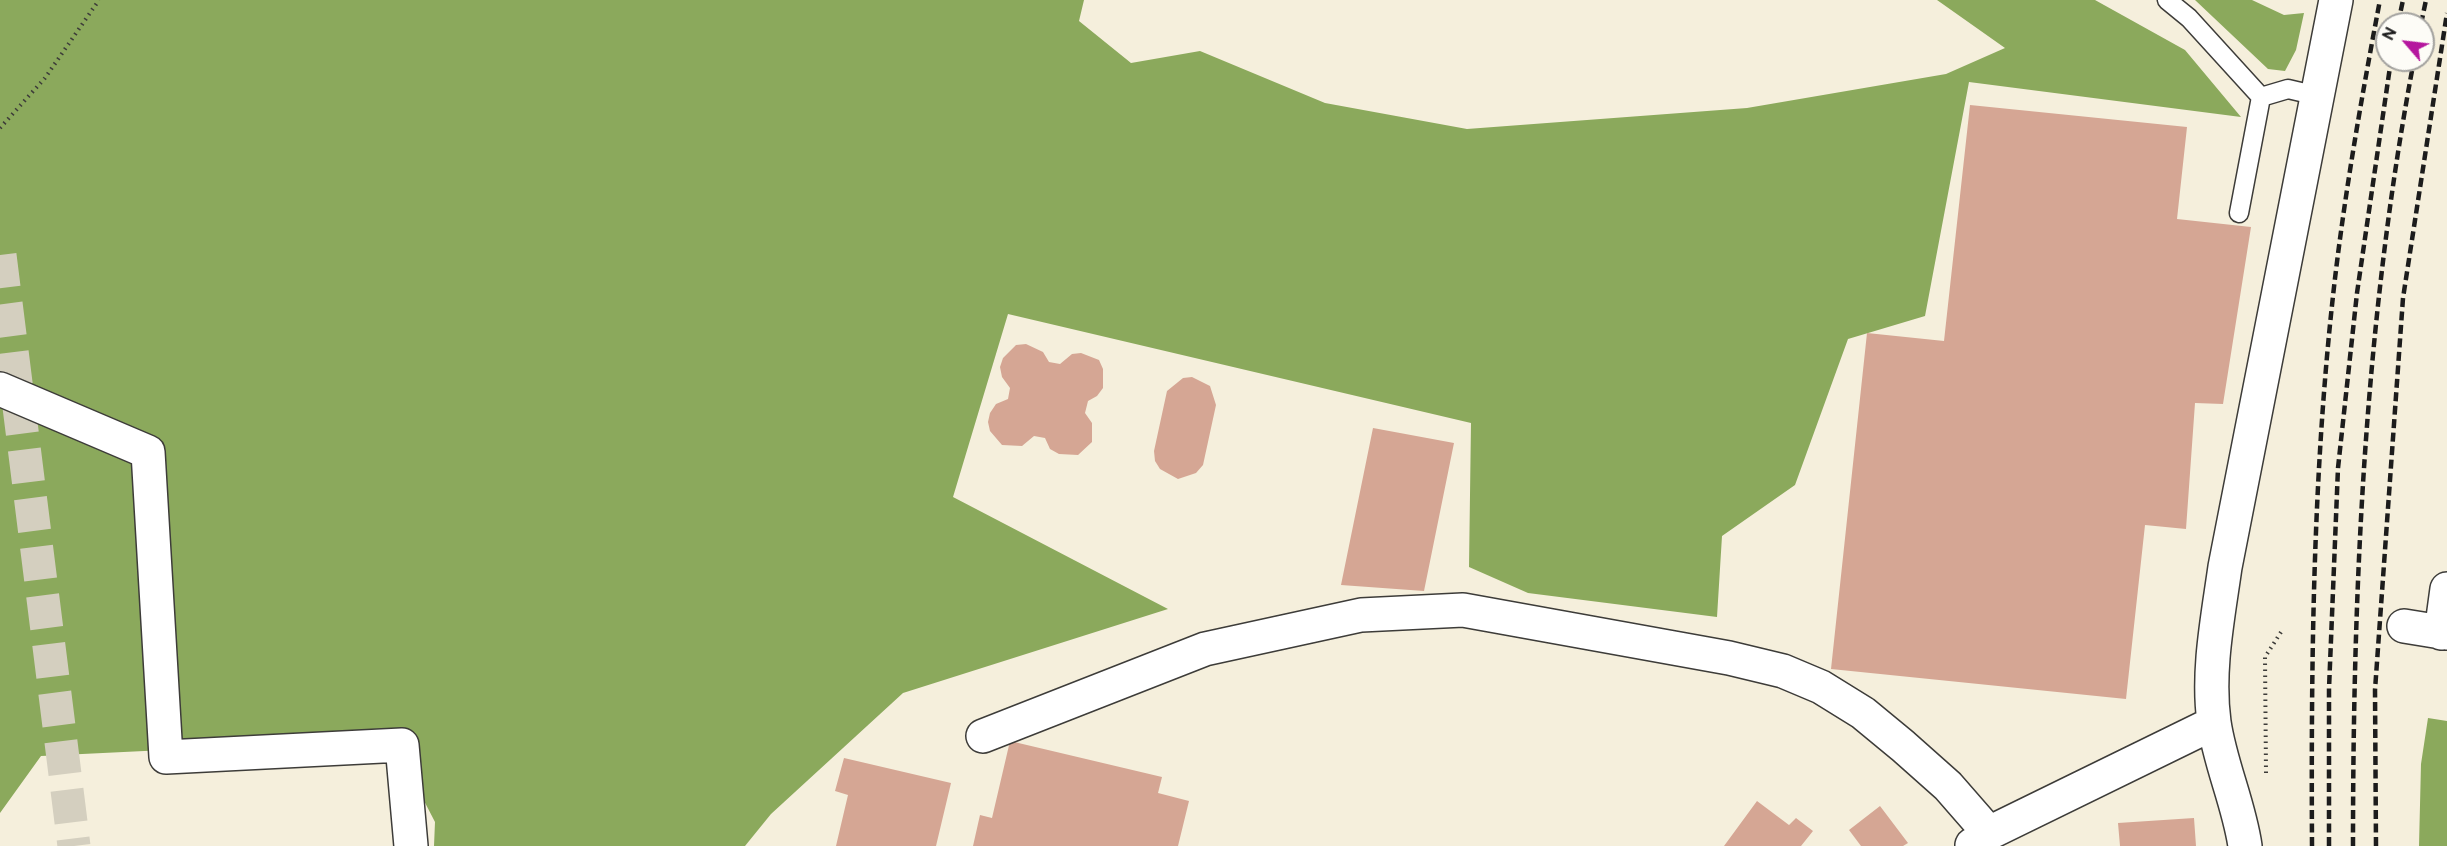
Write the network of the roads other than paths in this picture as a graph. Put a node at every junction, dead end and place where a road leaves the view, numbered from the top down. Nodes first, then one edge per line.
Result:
1 (2167, 0) edge
2 (2336, 0) edge
3 (2318, 96) junction
4 (2261, 97) junction
5 (2239, 213) dead end
6 (0, 389) edge
7 (2447, 589) edge
8 (2404, 626) dead end
9 (2444, 633) edge
10 (2214, 723) junction
11 (983, 736) dead end
12 (1980, 839) edge
13 (411, 846) edge
14 (2245, 846) edge

1 - 4 lane
2 - 3 street
3 - 4 lane
3 - 10 street
4 - 5 lane
6 - 13 street
7 - 9 street
8 - 9 street
10 - 12 street
10 - 14 street
11 - 12 street

